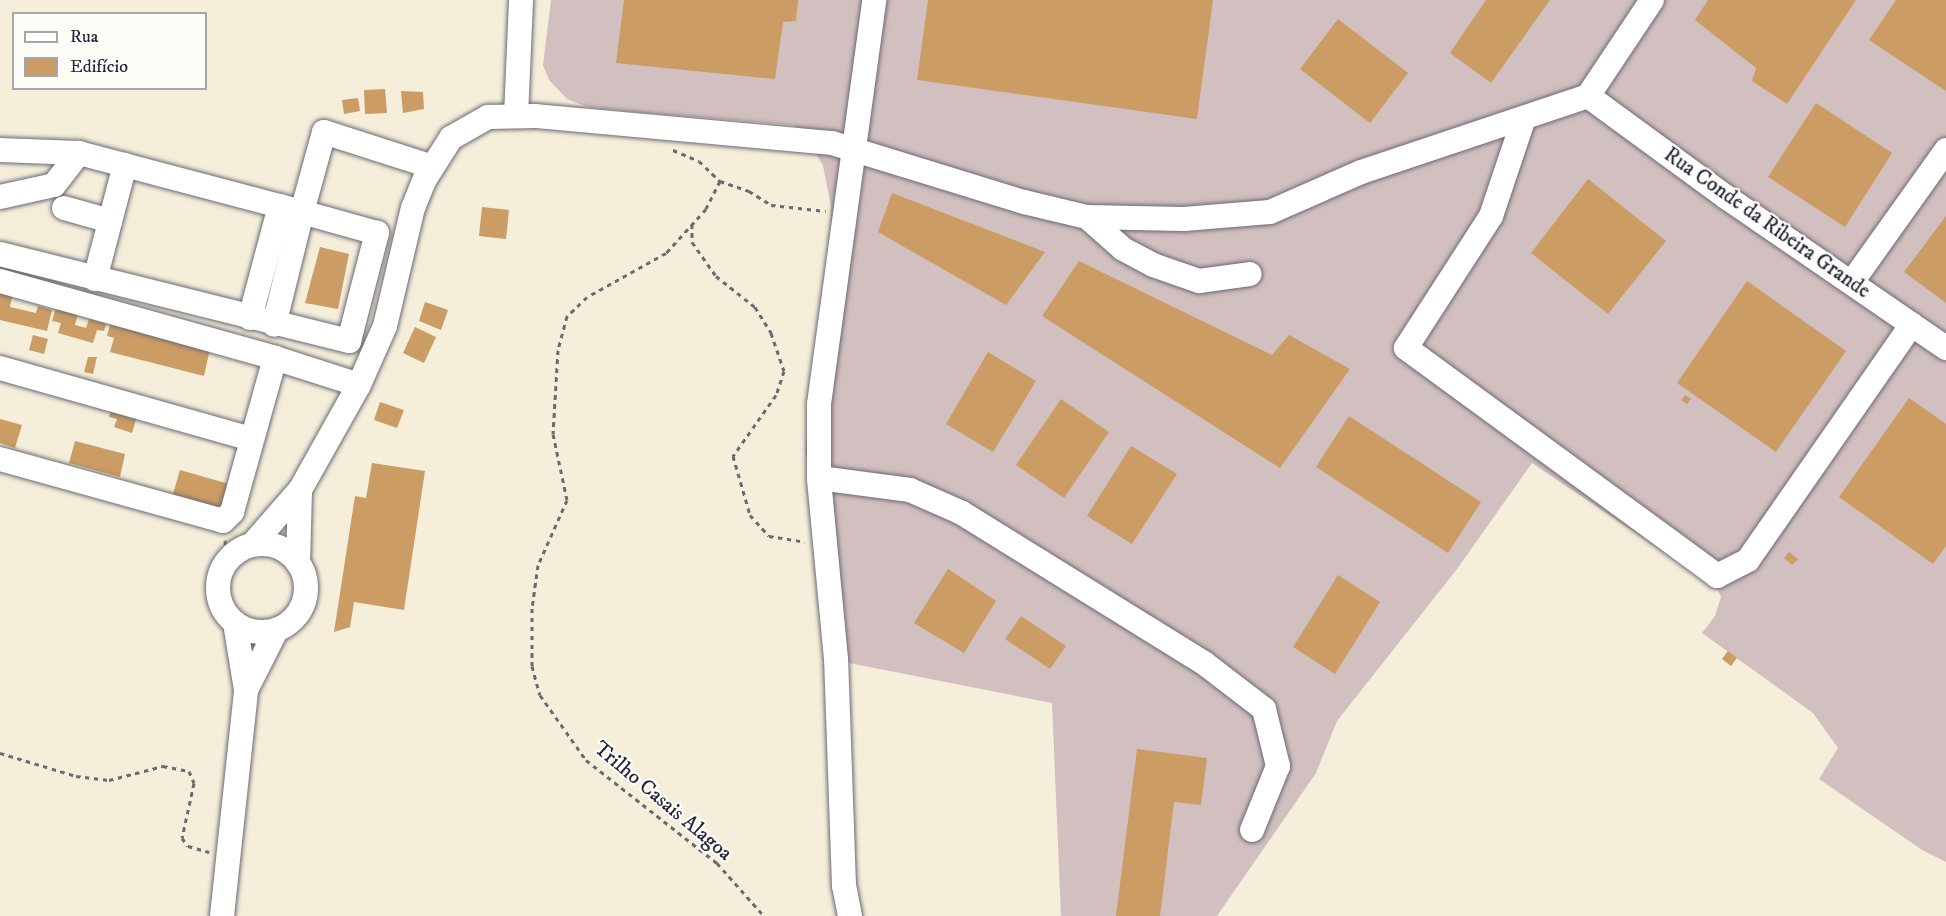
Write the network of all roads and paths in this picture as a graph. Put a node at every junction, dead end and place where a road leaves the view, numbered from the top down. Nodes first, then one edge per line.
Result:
1 (521, 0) edge
2 (874, 0) edge
3 (1652, 0) edge
4 (1588, 96) junction
5 (516, 116) junction
6 (1524, 118) junction
7 (647, 127) junction
8 (854, 148) junction
9 (0, 150) edge
10 (1946, 150) edge
11 (79, 153) junction
12 (125, 165) junction
13 (433, 167) junction
14 (720, 181) junction
15 (848, 191) junction
16 (0, 197) edge
17 (64, 208) dead end
18 (291, 209) junction
19 (1088, 217) junction
20 (110, 221) junction
21 (692, 223) junction
22 (0, 254) edge
23 (1250, 274) dead end
24 (95, 279) junction
25 (0, 281) edge
26 (1852, 282) junction
27 (250, 318) junction
28 (1912, 324) junction
29 (274, 325) junction
30 (1946, 348) edge
31 (275, 358) junction
32 (0, 368) edge
33 (359, 385) junction
34 (251, 440) junction
35 (0, 459) edge
36 (819, 478) junction
37 (300, 490) junction
38 (825, 538) junction
39 (252, 545) junction
40 (298, 563) junction
41 (235, 623) junction
42 (277, 629) junction
43 (246, 690) junction
44 (0, 753) edge
45 (1252, 830) dead end
46 (229, 854) junction
47 (222, 916) edge
48 (764, 916) edge
49 (850, 916) edge

1 - 5 street
2 - 8 street
3 - 4 street
4 - 6 street
4 - 26 street, Rua Conde da Ribeira Grande
5 - 7 street
5 - 13 street
6 - 19 street
6 - 28 street
7 - 8 street
7 - 14 path
8 - 15 street
8 - 19 street
9 - 11 street
10 - 26 street
11 - 12 street
11 - 16 street
12 - 18 street
12 - 20 street
13 - 18 street
13 - 33 street
14 - 15 path
14 - 21 path, Trilho Casais Alagoa
15 - 36 street
17 - 20 street
18 - 27 street
18 - 29 street
18 - 29 street
19 - 23 street
20 - 24 street
21 - 38 path
21 - 48 path, Trilho Casais Alagoa
22 - 24 street
24 - 27 street
25 - 31 street
26 - 28 street, Rua Conde da Ribeira Grande
27 - 29 street
28 - 30 street, Rua Conde da Ribeira Grande
31 - 33 street
31 - 34 street
32 - 34 street
33 - 37 street
34 - 35 street
36 - 38 street
36 - 45 street
37 - 39 street
37 - 40 street
38 - 49 street
39 - 40 street
39 - 41 street
40 - 42 street
41 - 42 street
41 - 43 street
42 - 43 street
43 - 46 street
44 - 46 path
46 - 47 street

